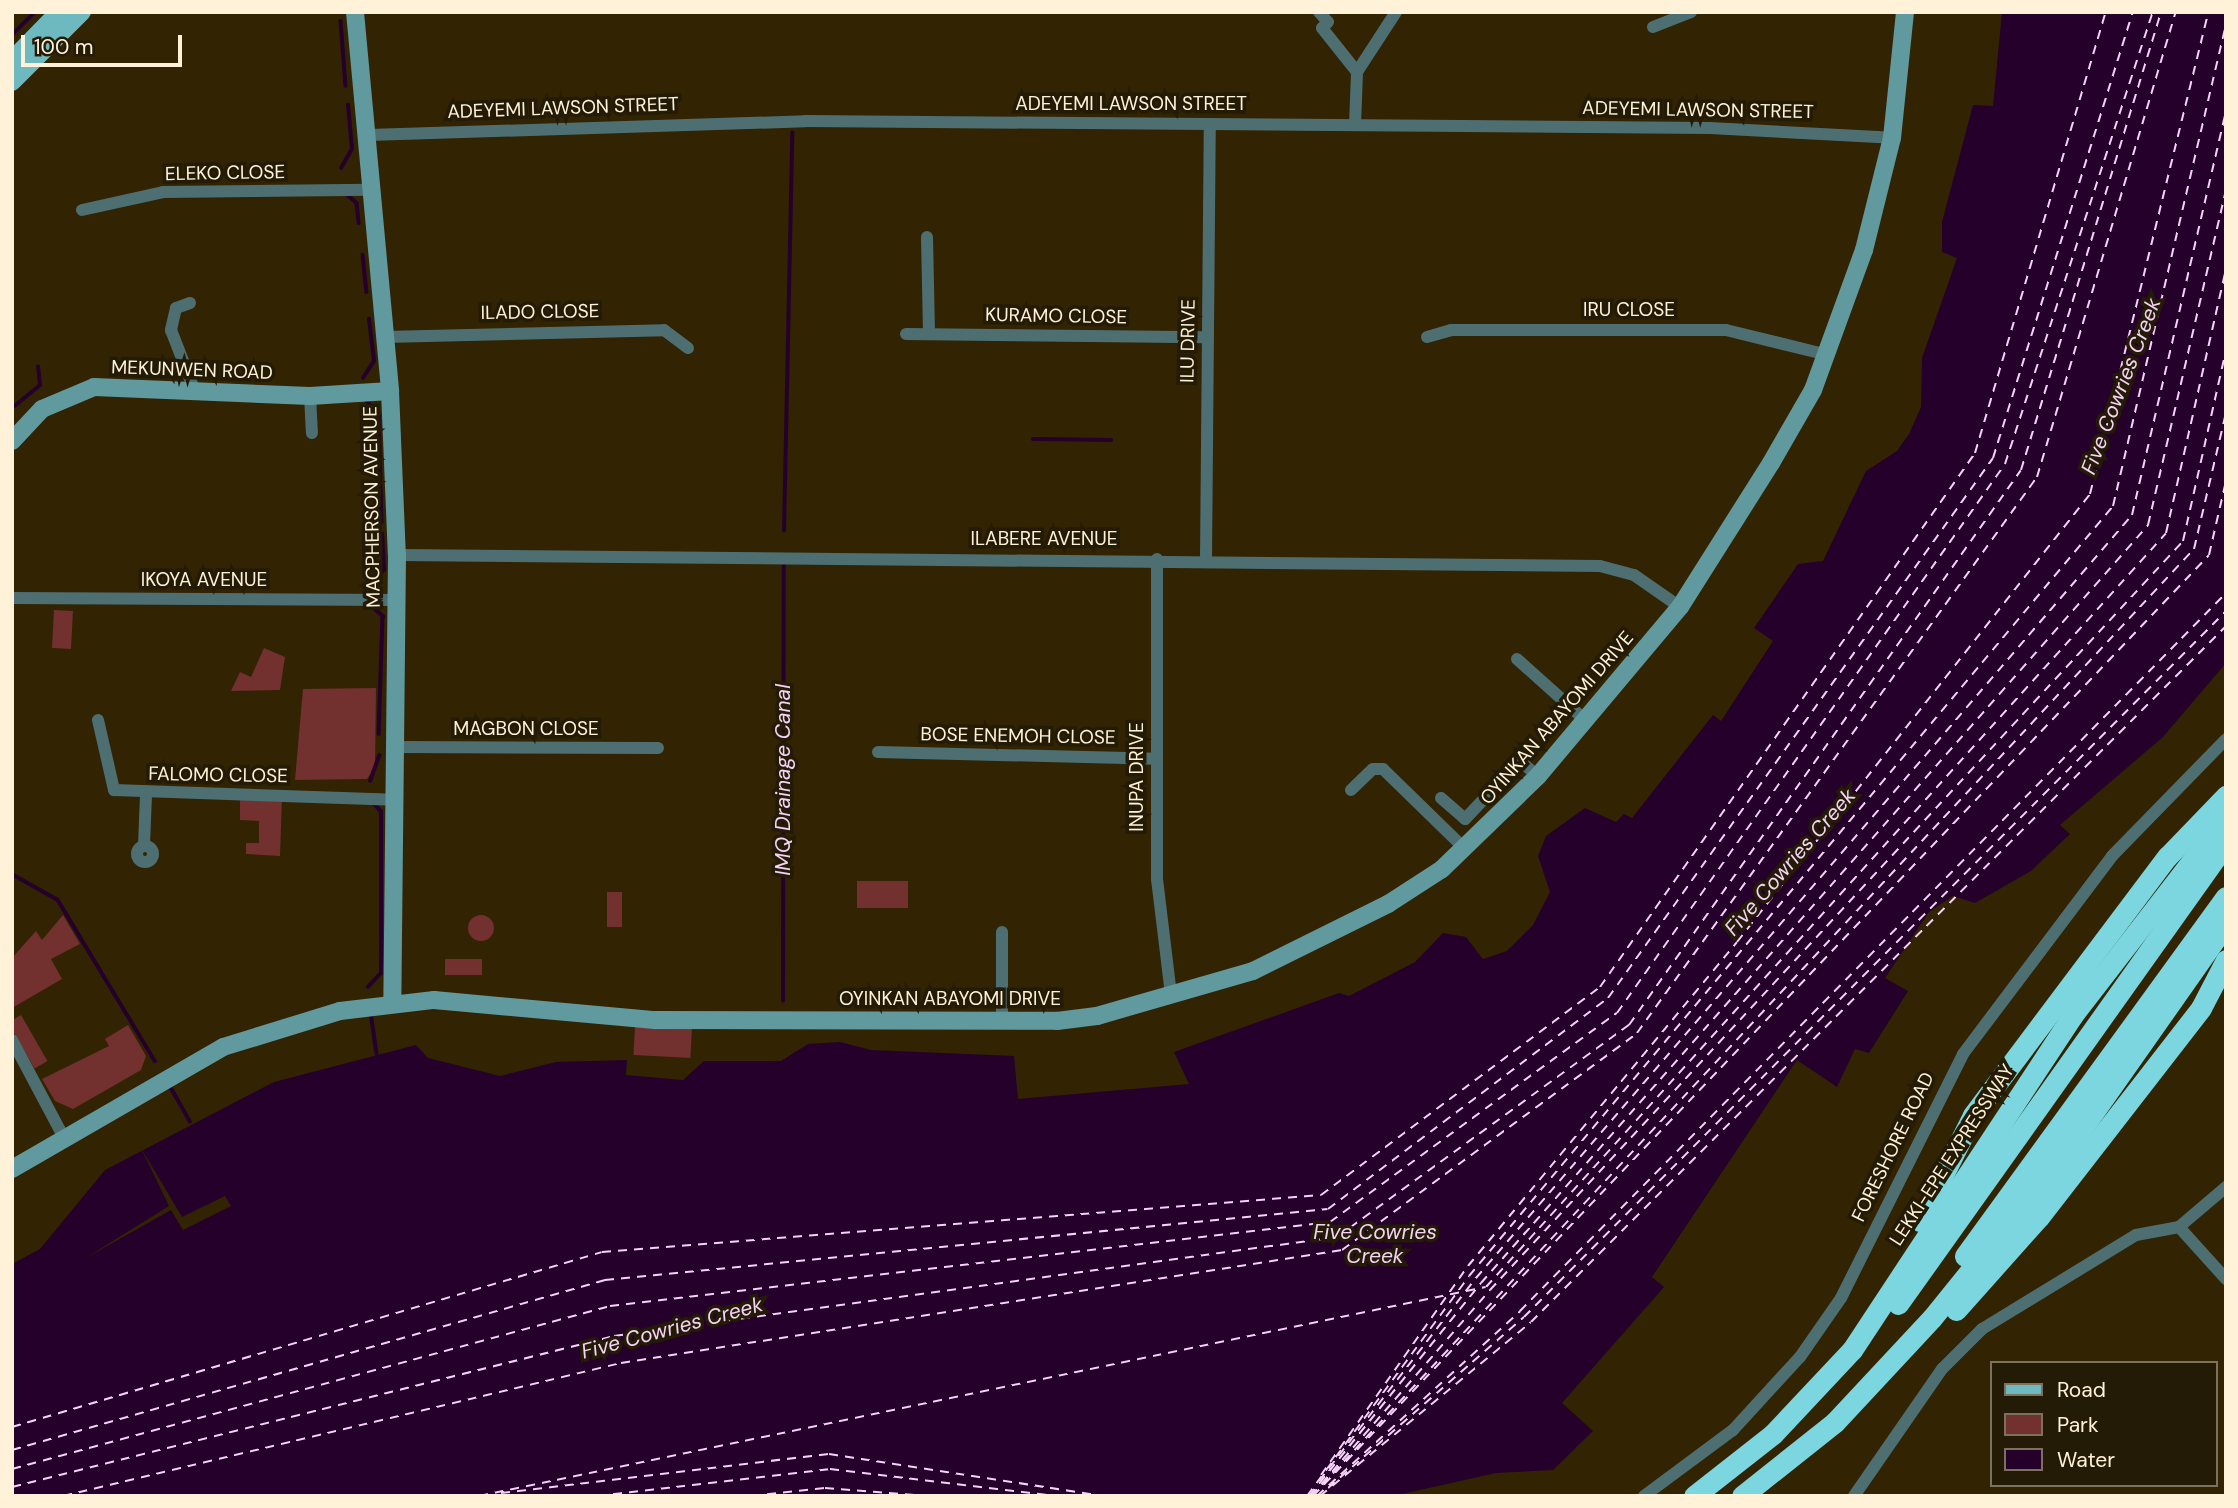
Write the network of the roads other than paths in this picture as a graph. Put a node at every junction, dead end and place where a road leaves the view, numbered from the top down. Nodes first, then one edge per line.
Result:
1 (60, 12) edge
2 (82, 12) edge
3 (355, 12) edge
4 (1319, 12) edge
5 (1396, 12) edge
6 (1691, 12) edge
7 (1905, 12) edge
8 (1653, 27) dead end
9 (12, 60) edge
10 (1357, 72) junction
11 (12, 82) edge
12 (1210, 124) junction
13 (1356, 125) junction
14 (369, 135) junction
15 (1892, 138) junction
16 (370, 190) junction
17 (82, 210) dead end
18 (927, 237) dead end
19 (190, 303) dead end
20 (906, 334) dead end
21 (929, 334) junction
22 (385, 337) junction
23 (1206, 337) junction
24 (1427, 337) dead end
25 (688, 348) dead end
26 (1828, 355) junction
27 (194, 390) junction
28 (390, 391) junction
29 (310, 396) junction
30 (312, 433) dead end
31 (12, 441) edge
32 (397, 555) junction
33 (1157, 559) junction
34 (1206, 559) junction
35 (12, 598) edge
36 (395, 600) junction
37 (1680, 607) junction
38 (1517, 659) dead end
39 (99, 720) dead end
40 (1585, 720) junction
41 (2226, 740) edge
42 (394, 747) junction
43 (658, 748) dead end
44 (878, 752) dead end
45 (1157, 759) junction
46 (1538, 776) junction
47 (1351, 790) dead end
48 (146, 795) junction
49 (2226, 796) edge
50 (1441, 798) dead end
51 (394, 800) junction
52 (2226, 817) edge
53 (2226, 843) edge
54 (144, 845) dead end
55 (1465, 849) junction
56 (2207, 870) junction
57 (2226, 888) edge
58 (2226, 897) edge
59 (2226, 924) edge
60 (1002, 932) dead end
61 (2226, 960) edge
62 (1171, 995) junction
63 (393, 1003) junction
64 (1002, 1021) junction
65 (12, 1041) edge
66 (64, 1138) junction
67 (12, 1169) edge
68 (2226, 1186) edge
69 (2179, 1227) junction
70 (2226, 1279) edge
71 (1868, 1327) junction
72 (1861, 1395) junction
73 (1806, 1403) junction
74 (1644, 1496) edge
75 (1694, 1496) edge
76 (1742, 1496) edge
77 (1854, 1496) edge

1 - 9 main road
2 - 11 main road
3 - 14 street, MACPHERSON AVENUE
4 - 10 street
5 - 10 street
6 - 8 street
7 - 15 street, OYINKAN ABAYOMI DRIVE
10 - 13 street
12 - 13 street, ADEYEMI LAWSON STREET
12 - 14 street, ADEYEMI LAWSON STREET
12 - 23 street, ILU DRIVE
13 - 15 street, ADEYEMI LAWSON STREET
14 - 16 street, MACPHERSON AVENUE
15 - 26 street, OYINKAN ABAYOMI DRIVE
16 - 17 street, ELEKO CLOSE
16 - 22 street, MACPHERSON AVENUE
18 - 21 street
19 - 27 street
20 - 21 street, KURAMO CLOSE
21 - 23 street, KURAMO CLOSE
22 - 25 street, ILADO CLOSE
22 - 28 street, MACPHERSON AVENUE
23 - 34 street, ILU DRIVE
24 - 26 street, IRU CLOSE
26 - 37 street, OYINKAN ABAYOMI DRIVE
27 - 29 street, MEKUNWEN ROAD
27 - 31 street, MEKUNWEN ROAD
28 - 29 street, MEKUNWEN ROAD
28 - 32 street, MACPHERSON AVENUE
29 - 30 street
32 - 33 street, ILABERE AVENUE
32 - 36 street, MACPHERSON AVENUE
33 - 34 street, ILABERE AVENUE
33 - 45 street, INUPA DRIVE
34 - 37 street, ILABERE AVENUE
35 - 36 street, IKOYA AVENUE
36 - 42 street, MACPHERSON AVENUE
37 - 40 street, OYINKAN ABAYOMI DRIVE
38 - 40 street
39 - 48 street, FALOMO CLOSE
40 - 46 street, OYINKAN ABAYOMI DRIVE
41 - 74 street, FORESHORE ROAD
42 - 43 street, MAGBON CLOSE
42 - 51 street, MACPHERSON AVENUE
44 - 45 street, BOSE ENEMOH CLOSE
45 - 62 street, INUPA DRIVE
46 - 50 street
46 - 55 street, OYINKAN ABAYOMI DRIVE
47 - 55 street
48 - 51 street, FALOMO CLOSE
48 - 54 street
49 - 71 highway
51 - 63 street, MACPHERSON AVENUE
52 - 71 highway, LEKKI-EPE EXPRESSWAY
53 - 56 highway
55 - 62 street, OYINKAN ABAYOMI DRIVE
56 - 57 highway
56 - 73 highway
58 - 72 highway
59 - 72 highway
60 - 64 street
61 - 72 highway
62 - 64 street, OYINKAN ABAYOMI DRIVE
63 - 64 street, OYINKAN ABAYOMI DRIVE
63 - 66 street, OYINKAN ABAYOMI DRIVE
65 - 66 street
66 - 67 street, OYINKAN ABAYOMI DRIVE
68 - 69 street
69 - 70 street
69 - 77 street
71 - 73 highway, LEKKI-EPE EXPRESSWAY
72 - 76 highway
73 - 75 highway, LEKKI-EPE EXPRESSWAY

